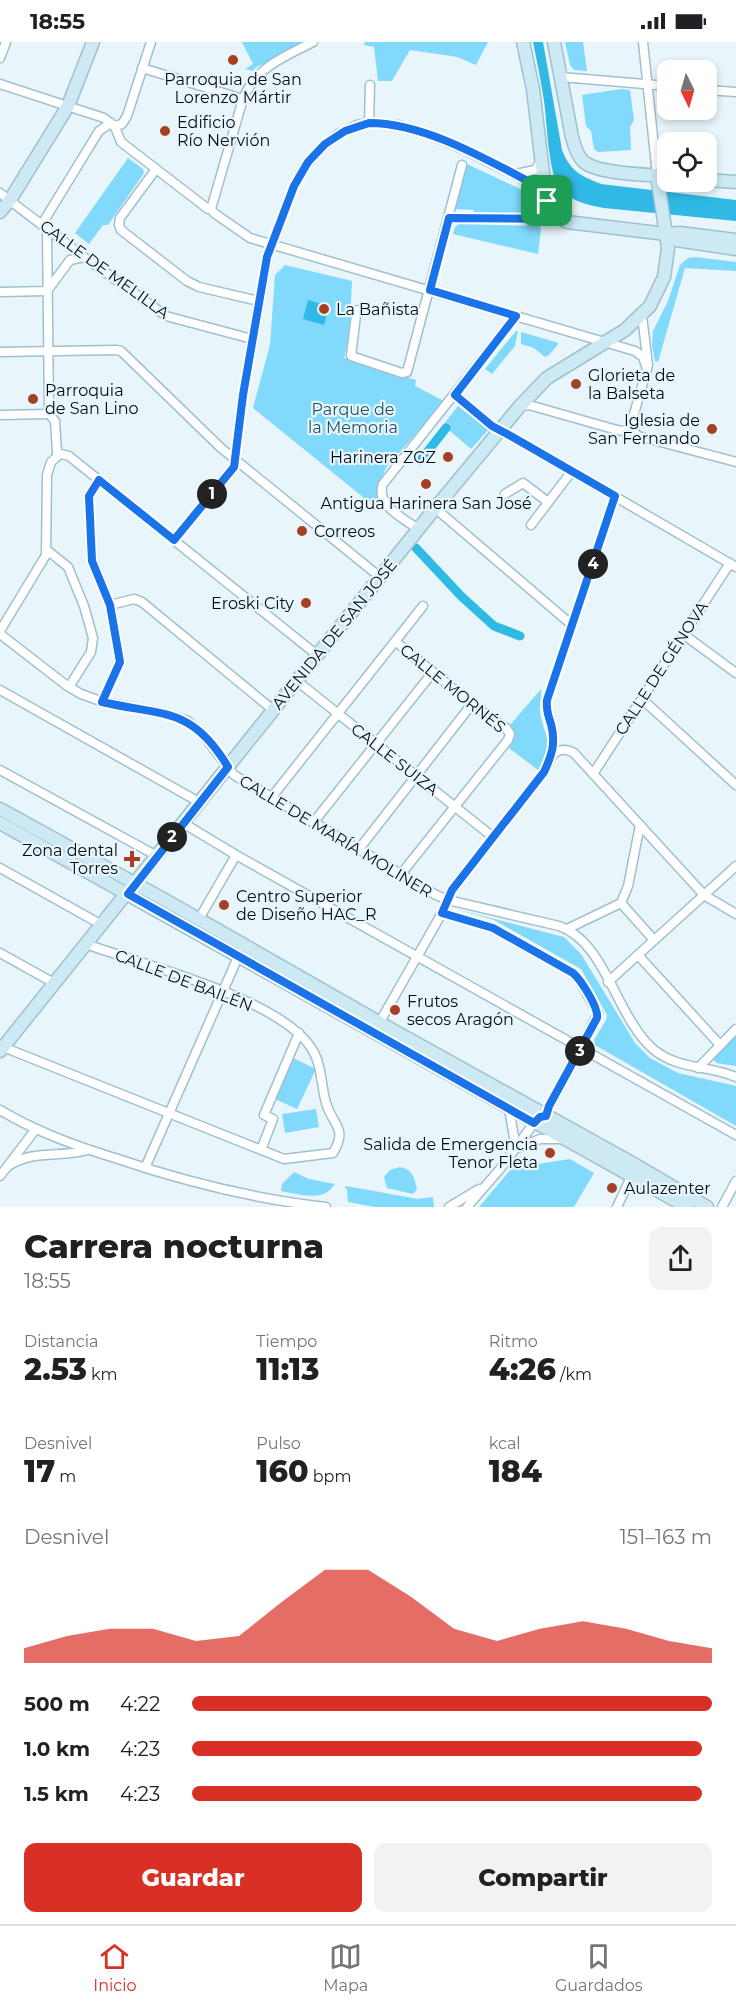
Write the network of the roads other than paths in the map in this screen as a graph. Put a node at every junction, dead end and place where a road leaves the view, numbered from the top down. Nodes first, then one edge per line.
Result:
1 (6, 42) edge
2 (93, 42) edge
3 (151, 42) edge
4 (313, 42) edge
5 (523, 42) edge
6 (554, 42) edge
7 (643, 42) edge
8 (0, 58) edge
9 (142, 68) junction
10 (561, 77) junction
11 (0, 84) edge
12 (648, 84) junction
13 (370, 85) dead end
14 (657, 85) edge
15 (717, 91) edge
16 (736, 92) edge
17 (243, 99) junction
18 (68, 106) junction
19 (369, 123) junction
20 (112, 125) junction
21 (657, 150) edge
22 (541, 161) junction
23 (462, 165) dead end
24 (156, 169) junction
25 (515, 174) junction
26 (657, 178) edge
27 (717, 181) edge
28 (736, 182) edge
29 (545, 190) junction
30 (661, 192) edge
31 (5, 196) edge
32 (211, 209) junction
33 (0, 212) edge
34 (449, 218) junction
35 (560, 219) junction
36 (45, 226) junction
37 (666, 234) junction
38 (736, 240) edge
39 (271, 244) junction
40 (736, 249) edge
41 (84, 257) junction
42 (430, 290) junction
43 (47, 291) junction
44 (0, 292) edge
45 (259, 301) junction
46 (358, 310) dead end
47 (516, 316) junction
48 (642, 316) junction
49 (252, 339) junction
50 (606, 342) junction
51 (48, 351) junction
52 (0, 352) edge
53 (647, 369) junction
54 (455, 395) junction
55 (520, 406) junction
56 (49, 414) junction
57 (0, 415) edge
58 (630, 428) junction
59 (499, 431) junction
60 (58, 451) junction
61 (234, 458) junction
62 (736, 462) edge
63 (572, 471) junction
64 (99, 480) junction
65 (505, 494) dead end
66 (615, 496) junction
67 (548, 501) junction
68 (435, 508) junction
69 (531, 525) dead end
70 (418, 530) junction
71 (174, 540) junction
72 (47, 550) junction
73 (733, 565) edge
74 (380, 577) junction
75 (110, 605) junction
76 (423, 606) dead end
77 (572, 625) junction
78 (0, 633) edge
79 (683, 634) junction
80 (396, 642) junction
81 (317, 655) junction
82 (433, 672) junction
83 (736, 673) edge
84 (297, 681) junction
85 (69, 687) junction
86 (0, 690) edge
87 (642, 699) junction
88 (102, 702) junction
89 (472, 704) junction
90 (273, 710) junction
91 (338, 714) junction
92 (375, 744) junction
93 (551, 757) junction
94 (228, 767) junction
95 (0, 770) edge
96 (593, 774) junction
97 (416, 776) junction
98 (736, 785) edge
99 (271, 798) junction
100 (199, 802) junction
101 (455, 805) junction
102 (0, 809) edge
103 (0, 823) edge
104 (183, 823) junction
105 (313, 823) junction
106 (640, 825) junction
107 (493, 837) junction
108 (359, 849) junction
109 (236, 855) junction
110 (157, 856) junction
111 (736, 866) edge
112 (0, 868) edge
113 (401, 874) junction
114 (131, 889) junction
115 (704, 895) junction
116 (448, 900) junction
117 (621, 903) junction
118 (442, 913) junction
119 (736, 914) edge
120 (199, 919) junction
121 (102, 925) junction
122 (567, 929) junction
123 (654, 940) junction
124 (86, 944) junction
125 (0, 953) edge
126 (638, 955) junction
127 (417, 956) junction
128 (238, 957) junction
129 (608, 982) junction
130 (54, 983) junction
131 (223, 991) junction
132 (378, 1029) junction
133 (736, 1029) edge
134 (299, 1033) junction
135 (720, 1045) junction
136 (581, 1048) junction
137 (1, 1049) edge
138 (698, 1068) junction
139 (736, 1077) edge
140 (509, 1109) junction
141 (0, 1110) edge
142 (170, 1114) junction
143 (546, 1116) junction
144 (534, 1123) junction
145 (35, 1130) junction
146 (736, 1135) edge
147 (566, 1139) junction
148 (26, 1142) junction
149 (89, 1150) junction
150 (261, 1150) junction
151 (513, 1151) junction
152 (37, 1155) junction
153 (632, 1163) junction
154 (8, 1166) junction
155 (145, 1168) junction
156 (0, 1176) edge
157 (633, 1176) junction
158 (491, 1179) junction
159 (736, 1181) edge
160 (308, 1206) edge
161 (326, 1207) edge
162 (449, 1207) edge
163 (467, 1207) edge
164 (617, 1207) edge
165 (687, 1207) edge
166 (707, 1207) edge
167 (722, 1207) edge

1 - 8 street
2 - 18 main road
3 - 9 street
4 - 17 street
5 - 22 main road
6 - 10 main road
7 - 12 street
9 - 17 street
9 - 20 street
10 - 12 street
10 - 26 main road
11 - 18 street
12 - 14 street
12 - 21 street
13 - 19 street
15 - 16 street
17 - 32 street
18 - 20 street
18 - 31 main road
19 - 25 street
19 - 39 street
20 - 24 street
20 - 36 street
22 - 25 street
22 - 29 main road
23 - 34 street
24 - 32 street
24 - 45 street
25 - 29 street
27 - 28 main road
29 - 35 main road
30 - 37 main road, AVENIDA DE SAN JOSÉ
31 - 33 main road
31 - 36 street, CALLE DE MELILLA
32 - 39 street
34 - 35 street
34 - 42 street
35 - 37 main road
36 - 41 street, CALLE DE MELILLA
36 - 43 street
37 - 38 main road
37 - 40 main road
37 - 48 main road, AVENIDA DE SAN JOSÉ
39 - 42 street
39 - 45 street
41 - 43 street
41 - 49 street, CALLE DE MELILLA
42 - 46 street
42 - 47 street
43 - 44 street
43 - 51 street
45 - 49 street
47 - 50 street
47 - 54 street
48 - 50 main road, AVENIDA DE SAN JOSÉ
48 - 53 street
49 - 61 street
50 - 53 street
50 - 55 main road, AVENIDA DE SAN JOSÉ
51 - 52 street
51 - 56 street
51 - 61 street
53 - 58 street
54 - 59 street
54 - 70 street
55 - 58 street
55 - 59 main road, AVENIDA DE SAN JOSÉ
56 - 57 street
56 - 60 street
58 - 62 street
59 - 63 street
59 - 68 main road, AVENIDA DE SAN JOSÉ
60 - 64 street
60 - 72 street
61 - 71 street
61 - 74 street
63 - 66 street
63 - 67 street
64 - 71 street
64 - 75 street
65 - 67 street
66 - 73 street
66 - 77 street
67 - 69 street
68 - 70 main road, AVENIDA DE SAN JOSÉ
68 - 77 street
70 - 74 main road, AVENIDA DE SAN JOSÉ
71 - 81 street
72 - 78 street
72 - 85 street
73 - 79 street, CALLE DE GÉNOVA
74 - 81 main road, AVENIDA DE SAN JOSÉ
75 - 88 street
75 - 90 street
76 - 80 street
77 - 93 street
78 - 85 street, CALLE DE MARÍA MOLINER
79 - 83 street
79 - 87 street, CALLE DE GÉNOVA
80 - 82 street, CALLE MORNÉS
80 - 91 street
81 - 84 main road, AVENIDA DE SAN JOSÉ
82 - 89 street, CALLE MORNÉS
82 - 92 street
84 - 90 main road, AVENIDA DE SAN JOSÉ
84 - 91 street, CALLE SUIZA
85 - 88 street, CALLE DE MARÍA MOLINER
86 - 100 street
87 - 96 street, CALLE DE GÉNOVA
87 - 98 street
88 - 94 street, CALLE DE MARÍA MOLINER
89 - 97 street
89 - 101 street, CALLE MORNÉS
90 - 94 main road, AVENIDA DE SAN JOSÉ
91 - 92 street, CALLE SUIZA
91 - 99 street
92 - 97 street, CALLE SUIZA
92 - 105 street
93 - 96 street
93 - 107 street
94 - 99 street, CALLE DE MARÍA MOLINER
94 - 100 main road, AVENIDA DE SAN JOSÉ
95 - 110 street
96 - 106 street
97 - 101 street, CALLE SUIZA
97 - 108 street
99 - 105 street, CALLE DE MARÍA MOLINER
100 - 104 main road, AVENIDA DE SAN JOSÉ
101 - 107 street, CALLE SUIZA
101 - 113 street
102 - 114 main road
103 - 114 main road
104 - 109 street
104 - 110 main road, AVENIDA DE SAN JOSÉ
105 - 108 street, CALLE DE MARÍA MOLINER
106 - 115 street
106 - 117 street
107 - 116 street
108 - 113 street, CALLE DE MARÍA MOLINER
109 - 120 street
109 - 127 street
110 - 114 main road, AVENIDA DE SAN JOSÉ
111 - 115 street
112 - 121 street
113 - 116 street, CALLE DE MARÍA MOLINER
114 - 120 main road
114 - 121 main road, AVENIDA DE SAN JOSÉ
114 - 128 main road
115 - 119 street
115 - 123 street
116 - 118 street
116 - 122 street, CALLE DE MARÍA MOLINER
117 - 122 street
117 - 123 street
118 - 127 street
118 - 136 street, CALLE DE MARÍA MOLINER
120 - 132 main road
121 - 124 main road, AVENIDA DE SAN JOSÉ
122 - 129 street, CALLE DE MARÍA MOLINER
123 - 126 street
124 - 130 main road, AVENIDA DE SAN JOSÉ
124 - 131 street, CALLE DE BAILÉN
125 - 130 street
126 - 129 street
126 - 135 street
127 - 132 street
127 - 136 street
128 - 131 street
128 - 132 main road
129 - 138 street, CALLE DE MARÍA MOLINER
130 - 137 main road, AVENIDA DE SAN JOSÉ
131 - 134 street, CALLE DE BAILÉN
131 - 142 street
132 - 140 main road
132 - 143 main road
133 - 135 street
134 - 150 street
134 - 150 street, CALLE DE BAILÉN
135 - 138 street
136 - 143 street
136 - 146 street
137 - 142 street
138 - 139 street, CALLE DE MARÍA MOLINER
140 - 144 main road
140 - 151 street
141 - 145 street
142 - 150 street
142 - 155 street
143 - 144 street
143 - 153 main road
144 - 147 main road
144 - 151 street
145 - 148 street
145 - 149 street
147 - 151 street
147 - 157 main road
148 - 152 street
148 - 154 street
149 - 152 street
149 - 155 street
151 - 158 street
152 - 154 street
153 - 157 street
153 - 166 main road
154 - 156 street
155 - 160 street
157 - 164 street
157 - 165 main road
158 - 162 street
158 - 163 street
159 - 167 street
160 - 161 street

